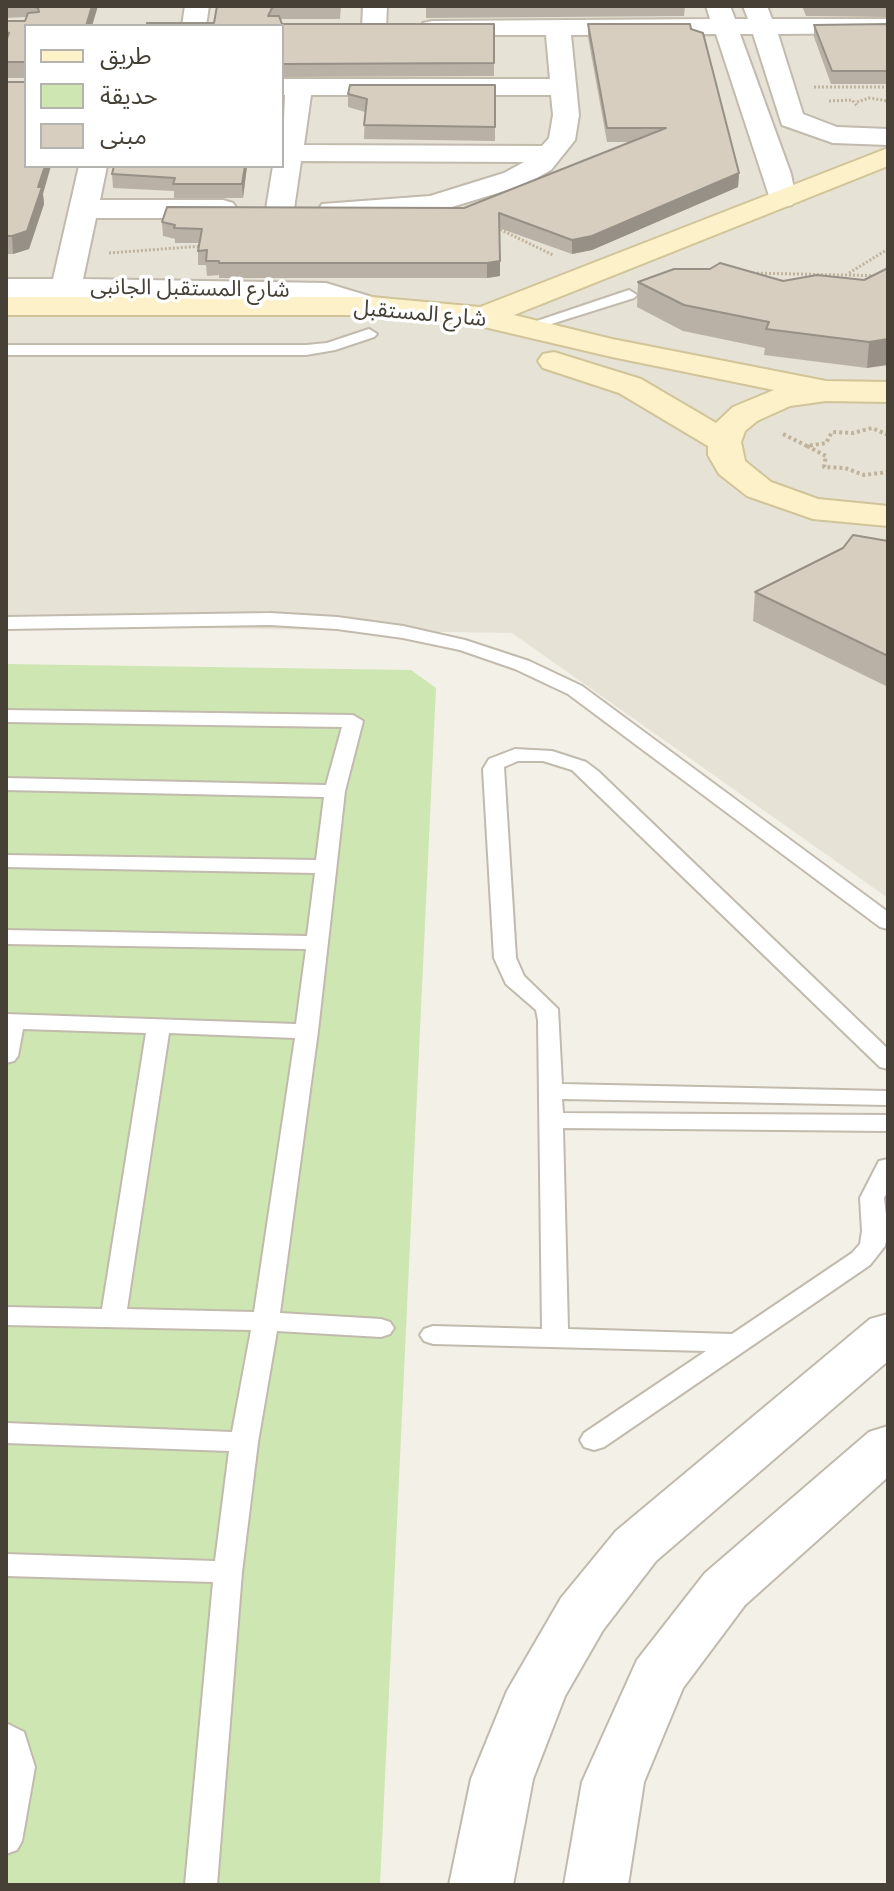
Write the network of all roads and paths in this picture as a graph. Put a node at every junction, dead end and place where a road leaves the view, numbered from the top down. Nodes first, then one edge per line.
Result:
1 (722, 17) edge
2 (758, 17) edge
3 (390, 22) edge
4 (888, 26) edge
5 (347, 28) edge
6 (558, 28) junction
7 (290, 87) edge
8 (563, 87) junction
9 (781, 87) junction
10 (886, 87) edge
11 (888, 100) edge
12 (857, 102) dead end
13 (888, 137) edge
14 (289, 153) junction
15 (551, 154) junction
16 (888, 156) edge
17 (93, 168) edge
18 (782, 199) junction
19 (432, 204) junction
20 (84, 209) junction
21 (280, 209) junction
22 (208, 246) edge
23 (888, 249) edge
24 (73, 257) junction
25 (736, 273) edge
26 (849, 273) junction
27 (594, 274) junction
28 (888, 276) edge
29 (6, 288) edge
30 (66, 288) junction
31 (629, 295) dead end
32 (6, 306) edge
33 (482, 317) junction
34 (370, 320) junction
35 (527, 327) junction
36 (6, 333) edge
37 (437, 340) junction
38 (6, 350) edge
39 (826, 391) junction
40 (888, 392) edge
41 (888, 435) edge
42 (724, 442) junction
43 (888, 472) edge
44 (888, 516) edge
45 (6, 623) edge
46 (6, 716) edge
47 (6, 784) edge
48 (335, 791) junction
49 (6, 861) edge
50 (326, 867) junction
51 (888, 922) edge
52 (6, 937) edge
53 (317, 943) junction
54 (10, 1021) edge
55 (159, 1026) junction
56 (307, 1031) junction
57 (6, 1056) edge
58 (888, 1062) edge
59 (551, 1091) junction
60 (888, 1098) edge
61 (551, 1120) junction
62 (888, 1123) edge
63 (888, 1167) edge
64 (6, 1316) edge
65 (113, 1318) junction
66 (266, 1321) junction
67 (381, 1328) dead end
68 (888, 1332) edge
69 (433, 1335) dead end
70 (555, 1338) junction
71 (737, 1343) junction
72 (6, 1433) edge
73 (594, 1440) dead end
74 (244, 1442) junction
75 (888, 1446) edge
76 (6, 1565) edge
77 (228, 1572) junction
78 (6, 1735) edge
79 (6, 1841) edge
80 (201, 1885) edge
81 (481, 1885) edge
82 (596, 1885) edge

1 - 2 street
1 - 6 street
1 - 18 street
2 - 4 street
2 - 9 street
3 - 5 street
3 - 6 street
6 - 8 street
7 - 8 street
7 - 14 street
8 - 15 street
9 - 10 path
9 - 13 street
10 - 11 path
11 - 12 path
14 - 15 street
14 - 21 street
15 - 19 street
16 - 18 street
17 - 20 street
18 - 27 street
19 - 21 street
19 - 27 path
20 - 21 street
20 - 24 street
22 - 24 path
23 - 26 path
24 - 30 street
25 - 26 path
26 - 28 path
27 - 33 street
29 - 30 street, شارع المستقبل الجانبى
30 - 34 street, شارع المستقبل الجانبى
31 - 35 lane
32 - 34 street, شارع المستقبل
33 - 34 street, شارع المستقبل
33 - 35 street, شارع المستقبل
33 - 37 street
34 - 36 street, شارع المستقبل
34 - 37 street, شارع المستقبل
34 - 38 lane
35 - 39 street, شارع المستقبل
37 - 42 street, شارع المستقبل
39 - 40 street
39 - 42 street
41 - 43 path
42 - 44 street
45 - 51 lane
46 - 48 lane
47 - 48 lane
48 - 50 lane
49 - 50 lane
50 - 53 lane
52 - 53 lane
53 - 56 lane
54 - 55 lane
54 - 57 lane
55 - 56 lane
55 - 65 lane
56 - 66 lane
58 - 59 lane
59 - 60 lane
59 - 61 lane
61 - 62 lane
61 - 70 lane
63 - 71 lane
64 - 65 lane
65 - 66 lane
66 - 67 lane
66 - 74 lane
68 - 81 street
69 - 70 lane
70 - 71 lane
71 - 73 lane
72 - 74 lane
74 - 77 lane
75 - 82 street
76 - 77 lane
77 - 80 lane
78 - 79 lane

